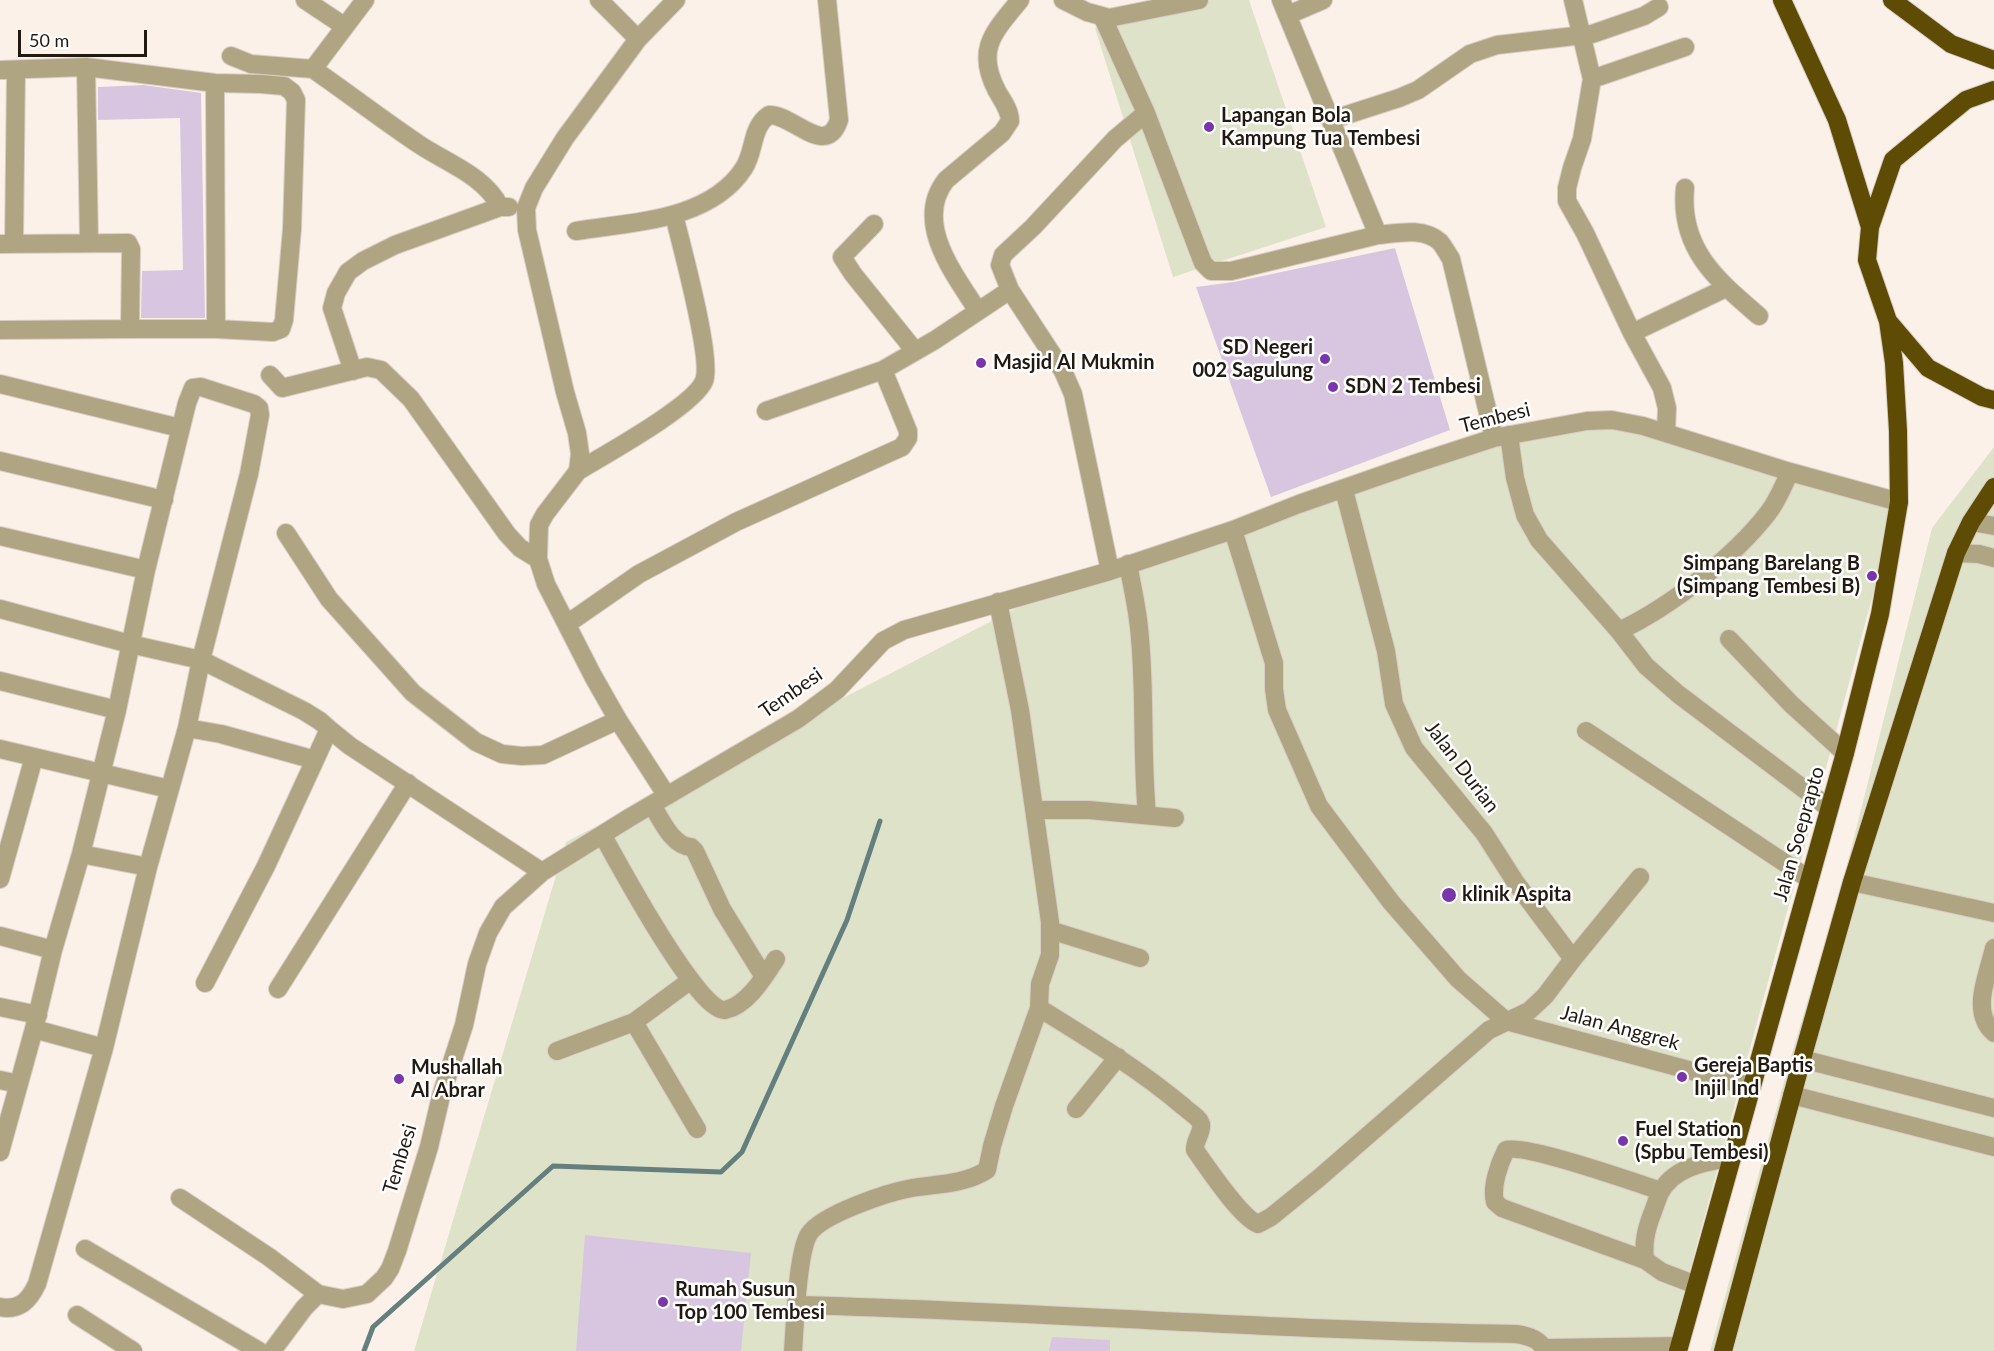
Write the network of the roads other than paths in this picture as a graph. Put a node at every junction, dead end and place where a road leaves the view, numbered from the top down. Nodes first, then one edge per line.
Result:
1 (305, 0) edge
2 (365, 0) edge
3 (599, 0) edge
4 (676, 0) edge
5 (827, 0) edge
6 (1020, 0) edge
7 (1063, 0) edge
8 (1199, 0) edge
9 (1323, 0) edge
10 (1574, 0) edge
11 (1782, 0) edge
12 (1892, 0) edge
13 (1285, 7) edge
14 (1659, 7) dead end
15 (1103, 18) junction
16 (344, 26) junction
17 (1581, 36) junction
18 (638, 39) junction
19 (1685, 47) dead end
20 (231, 56) dead end
21 (1994, 60) edge
22 (86, 67) junction
23 (313, 69) junction
24 (8, 71) edge
25 (1592, 79) junction
26 (215, 83) junction
27 (1994, 90) edge
28 (1146, 113) junction
29 (1331, 120) junction
30 (1685, 188) dead end
31 (500, 207) junction
32 (526, 208) junction
33 (674, 215) junction
34 (874, 224) dead end
35 (1870, 227) junction
36 (576, 231) dead end
37 (1378, 235) junction
38 (89, 242) junction
39 (7, 243) edge
40 (1726, 288) junction
41 (1010, 290) junction
42 (978, 310) junction
43 (1760, 316) dead end
44 (1888, 321) junction
45 (130, 329) junction
46 (216, 329) junction
47 (0, 330) edge
48 (1632, 333) junction
49 (915, 351) junction
50 (883, 370) junction
51 (353, 371) junction
52 (270, 375) dead end
53 (0, 384) edge
54 (1988, 398) edge
55 (766, 411) dead end
56 (180, 428) junction
57 (1666, 432) junction
58 (1502, 437) junction
59 (0, 461) edge
60 (578, 471) junction
61 (1790, 472) junction
62 (1994, 487) edge
63 (1344, 490) junction
64 (164, 500) junction
65 (1899, 502) junction
66 (1971, 522) junction
67 (1994, 526) edge
68 (1233, 530) junction
69 (286, 533) dead end
70 (0, 536) edge
71 (1956, 553) junction
72 (1994, 558) edge
73 (538, 559) junction
74 (1128, 564) junction
75 (146, 570) junction
76 (1110, 571) junction
77 (998, 602) junction
78 (0, 609) edge
79 (567, 624) junction
80 (1619, 631) junction
81 (1729, 639) dead end
82 (130, 644) junction
83 (201, 660) junction
84 (0, 681) edge
85 (117, 710) junction
86 (618, 720) junction
87 (192, 729) junction
88 (329, 729) junction
89 (1586, 731) dead end
90 (0, 749) edge
91 (1845, 753) junction
92 (34, 757) junction
93 (315, 760) junction
94 (100, 773) junction
95 (408, 783) junction
96 (169, 789) junction
97 (659, 800) junction
98 (1829, 808) junction
99 (1034, 810) junction
100 (1146, 814) junction
101 (1175, 818) dead end
102 (603, 836) junction
103 (81, 854) junction
104 (148, 867) junction
105 (542, 872) junction
106 (1640, 877) dead end
107 (0, 879) edge
108 (1809, 879) junction
109 (1852, 882) junction
110 (1994, 913) edge
111 (1050, 930) junction
112 (0, 936) edge
113 (1994, 948) edge
114 (53, 950) junction
115 (1140, 958) dead end
116 (776, 959) dead end
117 (1573, 959) junction
118 (764, 977) junction
119 (691, 980) junction
120 (205, 983) dead end
121 (278, 989) dead end
122 (0, 1007) edge
123 (1039, 1008) junction
124 (1506, 1021) junction
125 (36, 1022) junction
126 (634, 1022) junction
127 (1994, 1033) edge
128 (104, 1048) junction
129 (557, 1051) dead end
130 (1118, 1057) junction
131 (1802, 1059) junction
132 (0, 1080) edge
133 (19, 1084) junction
134 (1752, 1087) junction
135 (1792, 1095) junction
136 (1994, 1108) edge
137 (1076, 1109) dead end
138 (697, 1130) dead end
139 (1994, 1147) edge
140 (0, 1152) edge
141 (1733, 1157) junction
142 (1661, 1191) junction
143 (180, 1198) dead end
144 (85, 1249) dead end
145 (1645, 1260) junction
146 (1696, 1285) junction
147 (318, 1294) junction
148 (797, 1305) junction
149 (0, 1306) edge
150 (77, 1315) dead end
151 (1505, 1342) edge
152 (1679, 1348) edge
153 (1545, 1350) edge
154 (133, 1351) edge
155 (260, 1351) edge
156 (272, 1351) edge
157 (793, 1351) edge
158 (1724, 1351) edge

1 - 16 street
2 - 16 street
3 - 18 street
4 - 18 street
5 - 33 street
6 - 42 street
7 - 15 street
8 - 15 street
9 - 13 street
10 - 17 street
11 - 35 highway
12 - 21 highway
13 - 29 street
14 - 17 street
15 - 28 street
16 - 23 street
17 - 25 street
17 - 29 street
18 - 32 street
19 - 25 street
20 - 23 street
22 - 24 street
22 - 26 street
22 - 38 street
23 - 31 street
24 - 39 street
25 - 48 street
26 - 46 street
26 - 46 street
27 - 35 highway
28 - 37 street
28 - 41 street
29 - 37 street
30 - 40 street
31 - 32 street
31 - 51 street
32 - 60 street
33 - 36 street
33 - 60 street
34 - 49 street
35 - 44 highway
37 - 58 street
38 - 39 street
38 - 45 street
40 - 43 street
40 - 48 street
41 - 42 street
41 - 76 street
42 - 49 street
44 - 54 highway
44 - 65 highway, Jalan Soeprapto
45 - 46 street
45 - 47 street
48 - 57 street
49 - 50 street
50 - 55 street
50 - 79 street
51 - 52 street
51 - 73 street
53 - 56 street
56 - 64 street
56 - 83 street
57 - 58 street, Tembesi
57 - 61 street, Tembesi
58 - 63 street, Tembesi
58 - 80 street
59 - 64 street
60 - 73 street
61 - 65 street, Tembesi
61 - 80 street
62 - 66 highway
63 - 68 street, Tembesi
63 - 117 street, Jalan Durian
64 - 75 street
65 - 91 highway, Jalan Soeprapto
66 - 67 street
66 - 71 highway
68 - 74 street, Tembesi
68 - 124 street, Jalan Anggrek
69 - 86 street
70 - 75 street
71 - 72 street
71 - 109 highway
73 - 79 street
74 - 76 street, Tembesi
74 - 100 street
75 - 82 street
76 - 77 street, Tembesi
77 - 97 street, Tembesi
77 - 99 street
78 - 82 street
79 - 86 street
80 - 98 street
81 - 91 street
82 - 83 street
82 - 85 street
83 - 87 street
83 - 88 street
84 - 85 street
85 - 94 street
86 - 97 street
87 - 93 street
87 - 96 street
88 - 93 street
88 - 95 street
89 - 108 street
90 - 92 street
91 - 98 highway, Jalan Soeprapto
92 - 94 street
92 - 107 street
93 - 120 street
94 - 96 street
94 - 103 street
95 - 105 street
95 - 121 street
96 - 104 street
97 - 102 street, Tembesi
97 - 118 street
98 - 108 highway, Jalan Soeprapto
99 - 100 street
99 - 111 street
100 - 101 street
102 - 105 street, Tembesi
102 - 119 street
103 - 104 street
103 - 114 street
104 - 128 street
105 - 147 street, Tembesi
106 - 117 street
108 - 134 highway, Jalan Soeprapto
109 - 110 street
109 - 131 highway
111 - 115 street
111 - 123 street
112 - 114 street
113 - 127 street
114 - 125 street
116 - 118 street
117 - 124 street
118 - 119 street
119 - 126 street
122 - 125 street
123 - 130 street
123 - 148 street
124 - 130 street
124 - 134 street, Jalan Anggrek
125 - 128 street
125 - 133 street
126 - 129 street
126 - 138 street
128 - 149 street
130 - 137 street
131 - 135 highway
131 - 136 street
132 - 133 street
133 - 140 street
134 - 141 highway, Jalan Soeprapto
135 - 139 street
135 - 158 highway
141 - 142 street
141 - 146 highway, Jalan Soeprapto
142 - 145 street
142 - 145 street
143 - 147 street
144 - 155 street
145 - 146 street
146 - 152 highway, Jalan Soeprapto
147 - 156 street
148 - 151 street
148 - 157 street
150 - 154 street
151 - 153 street
152 - 153 street

